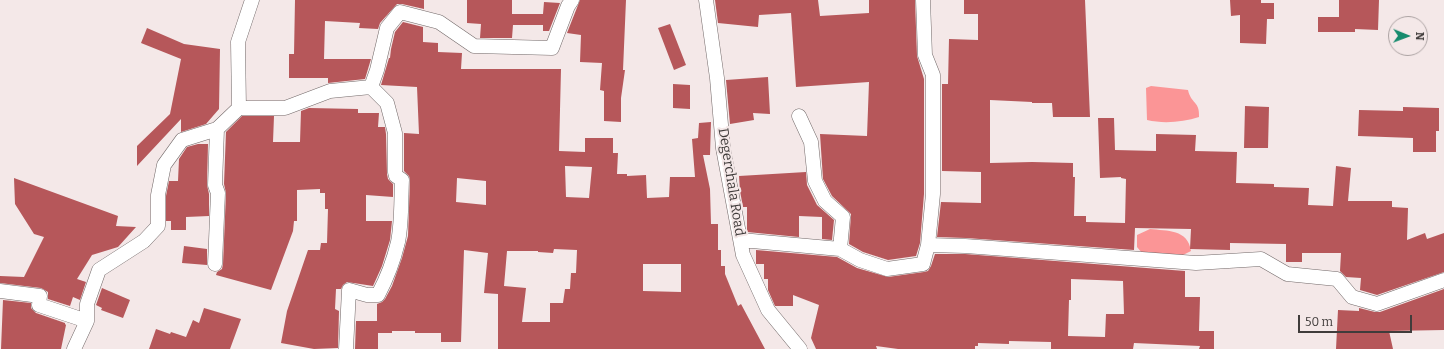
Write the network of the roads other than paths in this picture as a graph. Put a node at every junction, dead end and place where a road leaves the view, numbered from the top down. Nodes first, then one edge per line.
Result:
1 (252, 0) edge
2 (572, 0) edge
3 (706, 0) edge
4 (923, 0) edge
5 (371, 87) junction
6 (239, 108) junction
7 (799, 116) dead end
8 (217, 129) junction
9 (740, 240) junction
10 (928, 245) junction
11 (840, 249) junction
12 (215, 264) dead end
13 (1444, 280) edge
14 (0, 291) edge
15 (87, 321) junction
16 (74, 349) edge
17 (346, 349) edge
18 (800, 349) edge

1 - 6 street
2 - 5 street
3 - 9 street, Degerchala Road
4 - 10 street
5 - 6 street
5 - 17 street
6 - 8 street
7 - 11 street
8 - 12 street
8 - 15 street
9 - 11 street
9 - 18 street, Degerchala Road
10 - 11 street
10 - 13 street
14 - 15 street
15 - 16 street

